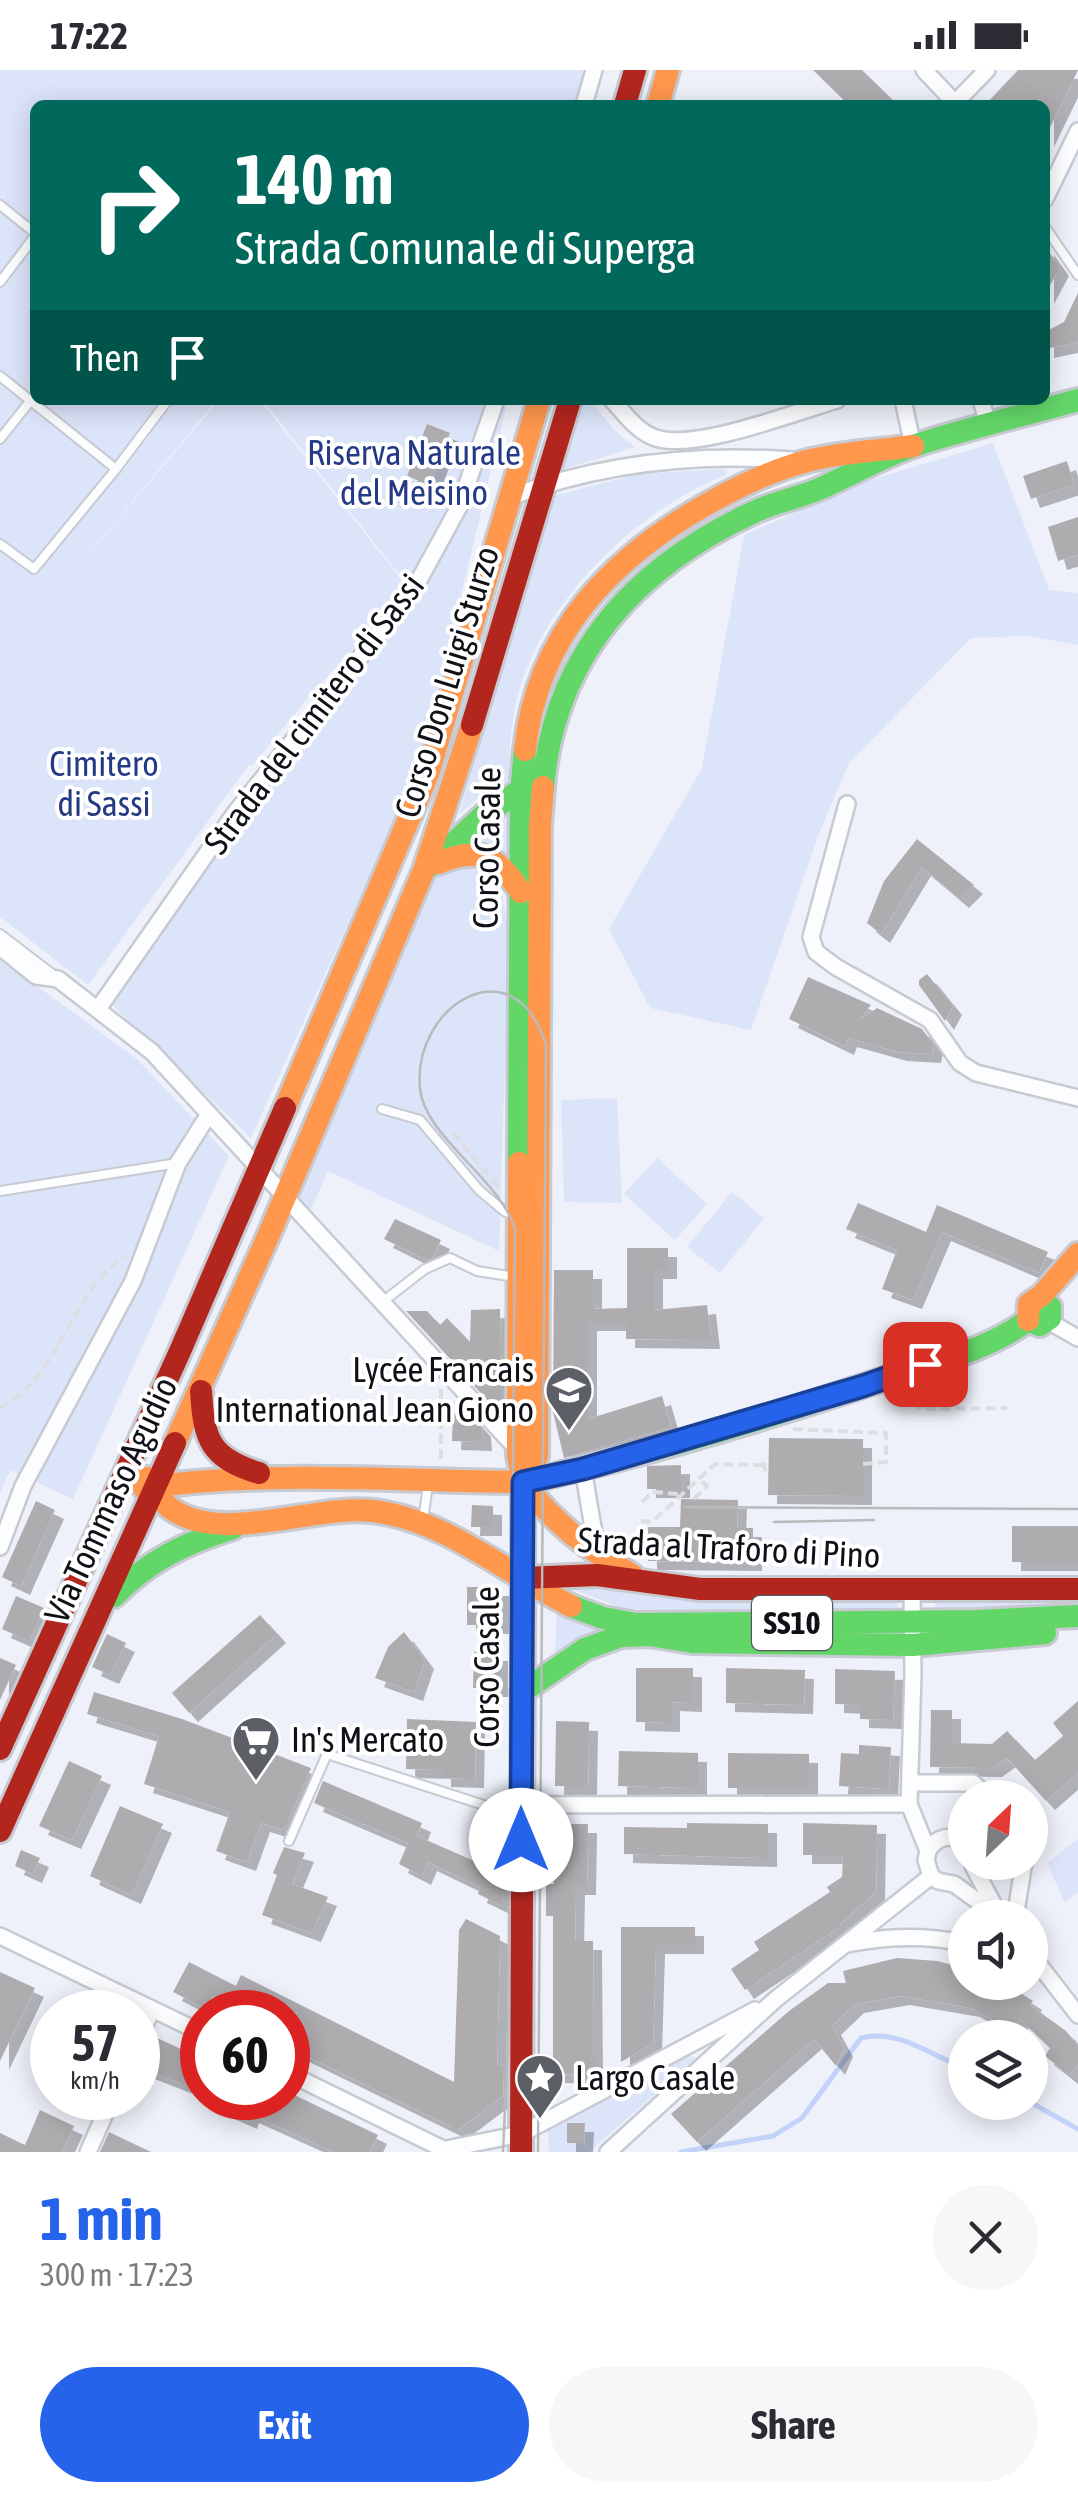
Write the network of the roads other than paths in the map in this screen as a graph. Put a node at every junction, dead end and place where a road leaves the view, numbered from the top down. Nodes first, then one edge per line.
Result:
1 (594, 70) edge
2 (635, 70) edge
3 (668, 70) edge
4 (924, 70) edge
5 (988, 70) edge
6 (585, 100) edge
7 (626, 100) edge
8 (659, 100) edge
9 (950, 100) edge
10 (958, 100) edge
11 (1078, 131) edge
12 (1050, 190) edge
13 (0, 205) edge
14 (30, 230) edge
15 (1050, 234) edge
16 (30, 241) edge
17 (1078, 276) edge
18 (0, 282) edge
19 (0, 376) edge
20 (30, 396) edge
21 (1078, 400) edge
22 (30, 402) edge
23 (41, 405) edge
24 (164, 405) edge
25 (494, 405) edge
26 (537, 405) edge
27 (568, 405) edge
28 (617, 405) edge
29 (820, 405) edge
30 (905, 405) edge
31 (982, 405) edge
32 (988, 424) junction
33 (712, 436) junction
34 (0, 439) edge
35 (667, 442) junction
36 (913, 446) junction
37 (689, 458) junction
38 (806, 462) junction
39 (116, 469) junction
40 (544, 484) junction
41 (510, 497) junction
42 (0, 544) edge
43 (544, 766) junction
44 (521, 793) junction
45 (847, 804) dead end
46 (396, 854) joint
47 (424, 870) junction
48 (522, 892) junction
49 (0, 934) edge
50 (0, 947) edge
51 (58, 979) junction
52 (98, 1009) junction
53 (1078, 1098) edge
54 (382, 1109) dead end
55 (208, 1114) junction
56 (178, 1164) junction
57 (258, 1168) junction
58 (0, 1191) edge
59 (284, 1198) junction
60 (520, 1217) junction
61 (1078, 1254) edge
62 (520, 1277) junction
63 (380, 1303) junction
64 (1038, 1314) junction
65 (1078, 1338) edge
66 (201, 1388) junction
67 (137, 1445) junction
68 (518, 1450) junction
69 (583, 1469) junction
70 (434, 1473) junction
71 (288, 1480) junction
72 (523, 1482) junction
73 (154, 1486) junction
74 (113, 1496) junction
75 (256, 1521) junction
76 (422, 1525) junction
77 (0, 1548) edge
78 (605, 1558) junction
79 (523, 1578) junction
80 (646, 1582) junction
81 (1078, 1589) edge
82 (912, 1591) junction
83 (1078, 1616) edge
84 (94, 1618) junction
85 (912, 1621) junction
86 (622, 1622) junction
87 (671, 1625) junction
88 (1078, 1629) edge
89 (649, 1635) junction
90 (912, 1646) junction
91 (522, 1692) junction
92 (0, 1749) edge
93 (912, 1783) junction
94 (948, 1783) edge
95 (521, 1805) junction
96 (910, 1809) junction
97 (0, 1831) edge
98 (948, 1837) edge
99 (942, 1838) junction
100 (290, 1841) dead end
101 (928, 1852) junction
102 (932, 1876) junction
103 (962, 1880) edge
104 (954, 1884) junction
105 (977, 1900) edge
106 (0, 1936) edge
107 (948, 1940) edge
108 (844, 1945) junction
109 (1048, 1976) edge
110 (1050, 1978) joint
111 (114, 1990) edge
112 (776, 1999) junction
113 (1078, 2015) edge
114 (310, 2084) edge
115 (102, 2120) edge
116 (521, 2143) edge
117 (448, 2150) edge
118 (88, 2152) edge
119 (608, 2152) edge

1 - 6 street
2 - 7 main road
3 - 8 main road
4 - 9 street
5 - 10 street
11 - 12 street
13 - 14 lane
15 - 17 lane
16 - 18 lane
19 - 20 lane
21 - 32 main road, Corso Casale
22 - 34 lane
23 - 39 lane
24 - 39 lane
25 - 52 street, Strada del cimitero di Sassi
26 - 41 main road, Corso Don Luigi Sturzo
27 - 40 main road, Corso Don Luigi Sturzo
28 - 35 street
29 - 33 street
30 - 36 street
31 - 32 street
32 - 36 main road, Corso Casale
33 - 35 street
33 - 37 street
35 - 37 street
36 - 38 main road, Corso Casale
36 - 43 main road, Corso Casale
37 - 38 street
37 - 40 street
38 - 44 main road, Corso Casale
39 - 42 lane
40 - 41 street
40 - 47 main road, Corso Don Luigi Sturzo
41 - 46 main road, Corso Don Luigi Sturzo
43 - 44 main road
43 - 72 main road, Corso Casale
44 - 47 main road
44 - 48 main road, Corso Casale
45 - 53 street
46 - 57 main road, Via Tommaso Agudio
47 - 48 main road
47 - 59 main road, Via Tommaso Agudio
48 - 60 main road, Corso Casale
49 - 51 lane
50 - 51 street
51 - 52 street
52 - 55 street
54 - 60 lane
55 - 56 street
55 - 57 street
56 - 58 lane
56 - 77 street
57 - 59 street
57 - 67 main road, Via Tommaso Agudio
59 - 63 street
59 - 66 main road, Via Tommaso Agudio
60 - 62 main road, Corso Casale
61 - 64 main road
62 - 63 lane
62 - 68 main road, Corso Casale
63 - 68 street
64 - 65 street
64 - 69 main road
66 - 71 main road
66 - 73 main road, Via Tommaso Agudio
67 - 73 main road
67 - 74 main road, Via Tommaso Agudio
68 - 72 main road, Corso Casale
69 - 72 main road
69 - 78 street
70 - 71 main road
70 - 72 main road
70 - 76 lane
71 - 73 main road
72 - 78 main road
72 - 79 main road, Corso Casale
73 - 74 main road
73 - 75 main road
73 - 84 main road, Via Tommaso Agudio
74 - 92 main road, Via Tommaso Agudio
75 - 76 main road
75 - 84 main road
76 - 79 main road
78 - 80 main road
79 - 80 main road, Strada al Traforo di Pino / SS10
79 - 86 main road, Strada al Traforo di Pino / SS10
79 - 91 main road, Corso Casale
80 - 82 main road, Strada al Traforo di Pino / SS10
81 - 82 main road, Strada al Traforo di Pino / SS10
82 - 85 street
83 - 85 main road, Strada al Traforo di Pino / SS10
84 - 97 main road, Via Tommaso Agudio
85 - 87 main road, Strada al Traforo di Pino / SS10
85 - 90 street
86 - 87 main road, Strada al Traforo di Pino / SS10
86 - 89 main road
87 - 89 main road, SS10
88 - 90 main road
89 - 90 main road
89 - 91 main road, SS10
90 - 93 street
91 - 95 main road, Corso Casale
93 - 94 street
93 - 96 street
95 - 96 street
95 - 100 lane
95 - 116 main road, Corso Casale
96 - 99 street
96 - 101 street
98 - 99 street
99 - 101 street
101 - 102 street
102 - 104 street
102 - 108 street
103 - 104 street
104 - 105 street
106 - 111 street
107 - 108 street
108 - 112 street
109 - 110 street
110 - 113 street
112 - 116 street
112 - 119 street
114 - 117 street
115 - 118 street
116 - 117 street

